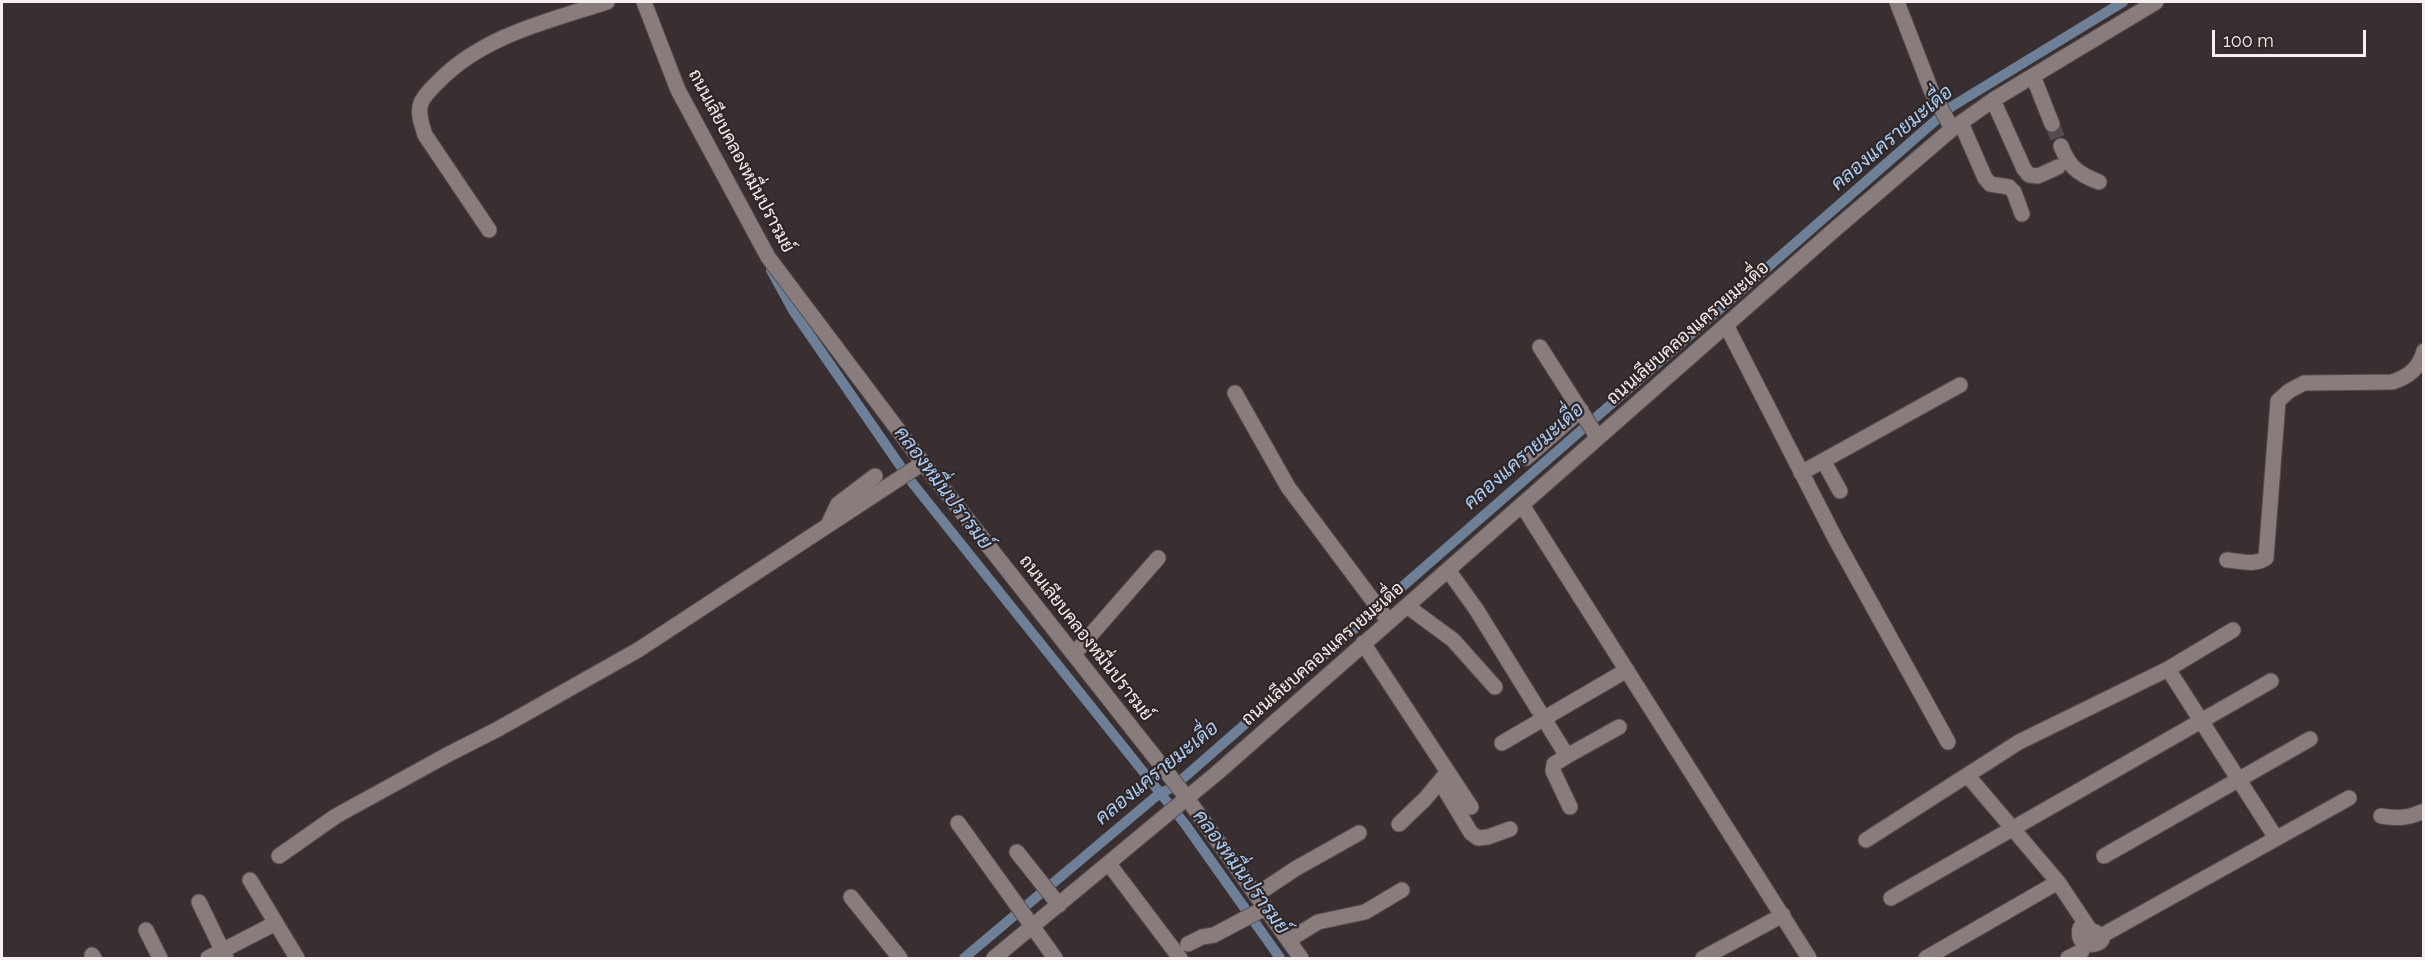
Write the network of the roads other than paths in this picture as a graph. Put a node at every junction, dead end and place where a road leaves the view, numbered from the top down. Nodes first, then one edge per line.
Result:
1 (607, 2) edge
2 (644, 2) edge
3 (1897, 2) edge
4 (2156, 2) edge
5 (591, 4) edge
6 (2033, 76) junction
7 (1994, 100) junction
8 (1950, 122) junction
9 (2052, 124) tunnel mouth
10 (2061, 146) tunnel mouth
11 (2058, 167) dead end
12 (2099, 182) dead end
13 (2022, 214) dead end
14 (489, 230) dead end
15 (1726, 325) junction
16 (1540, 347) dead end
17 (2424, 351) edge
18 (1960, 385) dead end
19 (1235, 393) dead end
20 (1589, 424) junction
21 (1526, 458) dead end
22 (1824, 462) junction
23 (916, 468) junction
24 (1801, 473) junction
25 (875, 476) dead end
26 (1840, 491) dead end
27 (1522, 505) junction
28 (828, 525) junction
29 (1158, 558) dead end
30 (2227, 560) dead end
31 (1448, 570) junction
32 (1407, 606) junction
33 (1382, 613) junction
34 (2233, 630) dead end
35 (1363, 643) junction
36 (1074, 654) junction
37 (2168, 669) junction
38 (1627, 670) junction
39 (2271, 681) dead end
40 (1495, 687) dead end
41 (1544, 718) junction
42 (2201, 722) junction
43 (1619, 727) dead end
44 (2310, 740) dead end
45 (1948, 742) dead end
46 (1502, 743) dead end
47 (1568, 756) junction
48 (1968, 776) junction
49 (1444, 777) junction
50 (2240, 781) junction
51 (1178, 797) junction
52 (2349, 798) dead end
53 (1471, 807) dead end
54 (1570, 807) dead end
55 (2424, 811) edge
56 (2381, 816) dead end
57 (958, 823) dead end
58 (1399, 824) dead end
59 (2014, 828) junction
60 (1510, 829) dead end
61 (1359, 833) dead end
62 (2276, 838) junction
63 (1866, 840) dead end
64 (1017, 852) dead end
65 (279, 856) dead end
66 (2104, 856) dead end
67 (1109, 864) junction
68 (250, 880) dead end
69 (2058, 882) junction
70 (1402, 890) dead end
71 (1256, 895) junction
72 (851, 897) dead end
73 (1053, 898) junction
74 (1891, 898) dead end
75 (199, 902) dead end
76 (1255, 914) junction
77 (1783, 915) junction
78 (1027, 918) junction
79 (274, 924) junction
80 (146, 930) dead end
81 (2095, 933) junction
82 (1289, 940) junction
83 (1188, 944) dead end
84 (2091, 954) edge
85 (224, 955) edge
86 (160, 958) edge
87 (208, 958) edge
88 (297, 958) edge
89 (900, 958) edge
90 (994, 958) edge
91 (1055, 958) edge
92 (1180, 958) edge
93 (1301, 958) edge
94 (1703, 958) edge
95 (1809, 958) edge
96 (1926, 958) edge
97 (2068, 958) edge

1 - 5 street
2 - 23 street, ถนนเลียบคลองหมื่นปรารมย์
3 - 8 street
4 - 6 street, ถนนเลียบคลองแครายมะเดื่อ
5 - 14 street
6 - 7 street, ถนนเลียบคลองแครายมะเดื่อ
6 - 9 street
7 - 8 street, ถนนเลียบคลองแครายมะเดื่อ
7 - 11 street
8 - 13 street
8 - 15 street, ถนนเลียบคลองแครายมะเดื่อ
10 - 12 street
15 - 20 street, ถนนเลียบคลองแครายมะเดื่อ
15 - 24 street
16 - 20 street
17 - 30 street
18 - 22 street
19 - 33 street
20 - 21 street
20 - 27 street, ถนนเลียบคลองแครายมะเดื่อ
22 - 24 street
22 - 26 street
23 - 28 street
23 - 36 street, ถนนเลียบคลองหมื่นปรารมย์
24 - 45 street
25 - 28 street
27 - 31 street, ถนนเลียบคลองแครายมะเดื่อ
27 - 38 street
28 - 65 street
29 - 36 street
31 - 32 street, ถนนเลียบคลองแครายมะเดื่อ
31 - 41 street
32 - 33 street, ถนนเลียบคลองแครายมะเดื่อ
32 - 40 street
33 - 35 street, ถนนเลียบคลองแครายมะเดื่อ
34 - 37 street
35 - 49 street
35 - 51 street, ถนนเลียบคลองแครายมะเดื่อ
36 - 51 street, ถนนเลียบคลองหมื่นปรารมย์
37 - 42 street
37 - 48 street
38 - 41 street
38 - 77 street
39 - 42 street
41 - 46 street
41 - 47 street
42 - 50 street
42 - 59 street
43 - 47 street
44 - 50 street
47 - 54 street
48 - 59 street
48 - 63 street
49 - 53 street
49 - 58 street
49 - 60 street
50 - 62 street
50 - 66 street
51 - 67 street, ถนนเลียบคลองแครายมะเดื่อ
51 - 71 street, ถนนเลียบคลองหมื่นปรารมย์
52 - 62 street
55 - 56 street
57 - 78 street
59 - 69 street
59 - 74 street
61 - 71 street
62 - 81 street
64 - 73 street
67 - 73 street, ถนนเลียบคลองแครายมะเดื่อ
67 - 92 street
68 - 79 street
69 - 81 street
69 - 96 street
70 - 82 street
71 - 76 street, ถนนเลียบคลองหมื่นปรารมย์
72 - 89 street
73 - 78 street, ถนนเลียบคลองแครายมะเดื่อ
75 - 85 street
76 - 82 street, ถนนเลียบคลองหมื่นปรารมย์
76 - 83 street
77 - 94 street
77 - 95 street
78 - 90 street, ถนนเลียบคลองแครายมะเดื่อ
78 - 91 street
79 - 85 street
79 - 88 street
80 - 86 street
81 - 84 street
81 - 84 street
82 - 93 street, ถนนเลียบคลองหมื่นปรารมย์
84 - 97 street
85 - 87 street

